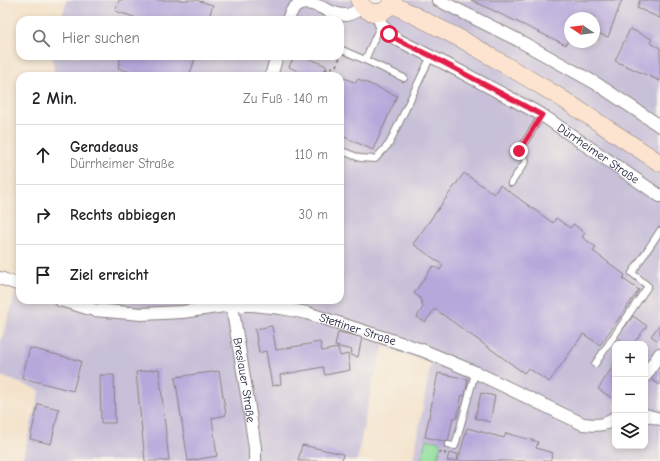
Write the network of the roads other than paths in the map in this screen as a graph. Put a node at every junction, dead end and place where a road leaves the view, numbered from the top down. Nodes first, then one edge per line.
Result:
1 (438, 0) edge
2 (392, 2) edge
3 (370, 11) edge
4 (290, 16) edge
5 (344, 51) edge
6 (431, 56) junction
7 (276, 60) edge
8 (365, 60) junction
9 (272, 72) edge
10 (404, 78) dead end
11 (542, 115) junction
12 (660, 126) edge
13 (344, 152) edge
14 (660, 163) edge
15 (511, 183) dead end
16 (660, 196) edge
17 (660, 231) edge
18 (0, 278) edge
19 (16, 284) edge
20 (74, 304) edge
21 (226, 304) edge
22 (231, 304) edge
23 (253, 304) edge
24 (660, 354) edge
25 (595, 364) dead end
26 (648, 372) edge
27 (475, 373) junction
28 (648, 416) edge
29 (612, 420) edge
30 (660, 420) edge
31 (448, 445) dead end
32 (255, 461) edge

1 - 12 street
2 - 3 main road, Dürrheimer Straße
2 - 14 main road, Dürrheimer Straße
3 - 4 street
3 - 6 street, Dürrheimer Straße
3 - 8 lane
5 - 8 lane
6 - 11 street, Dürrheimer Straße
6 - 13 lane
7 - 9 street
8 - 10 lane
11 - 15 lane
11 - 16 street, Dürrheimer Straße
17 - 25 lane
18 - 19 street
20 - 21 street, Stettiner Straße
22 - 32 street, Breslauer Straße
23 - 27 street, Stettiner Straße
24 - 26 street
27 - 29 street, Stettiner Straße
27 - 31 lane
28 - 30 street

